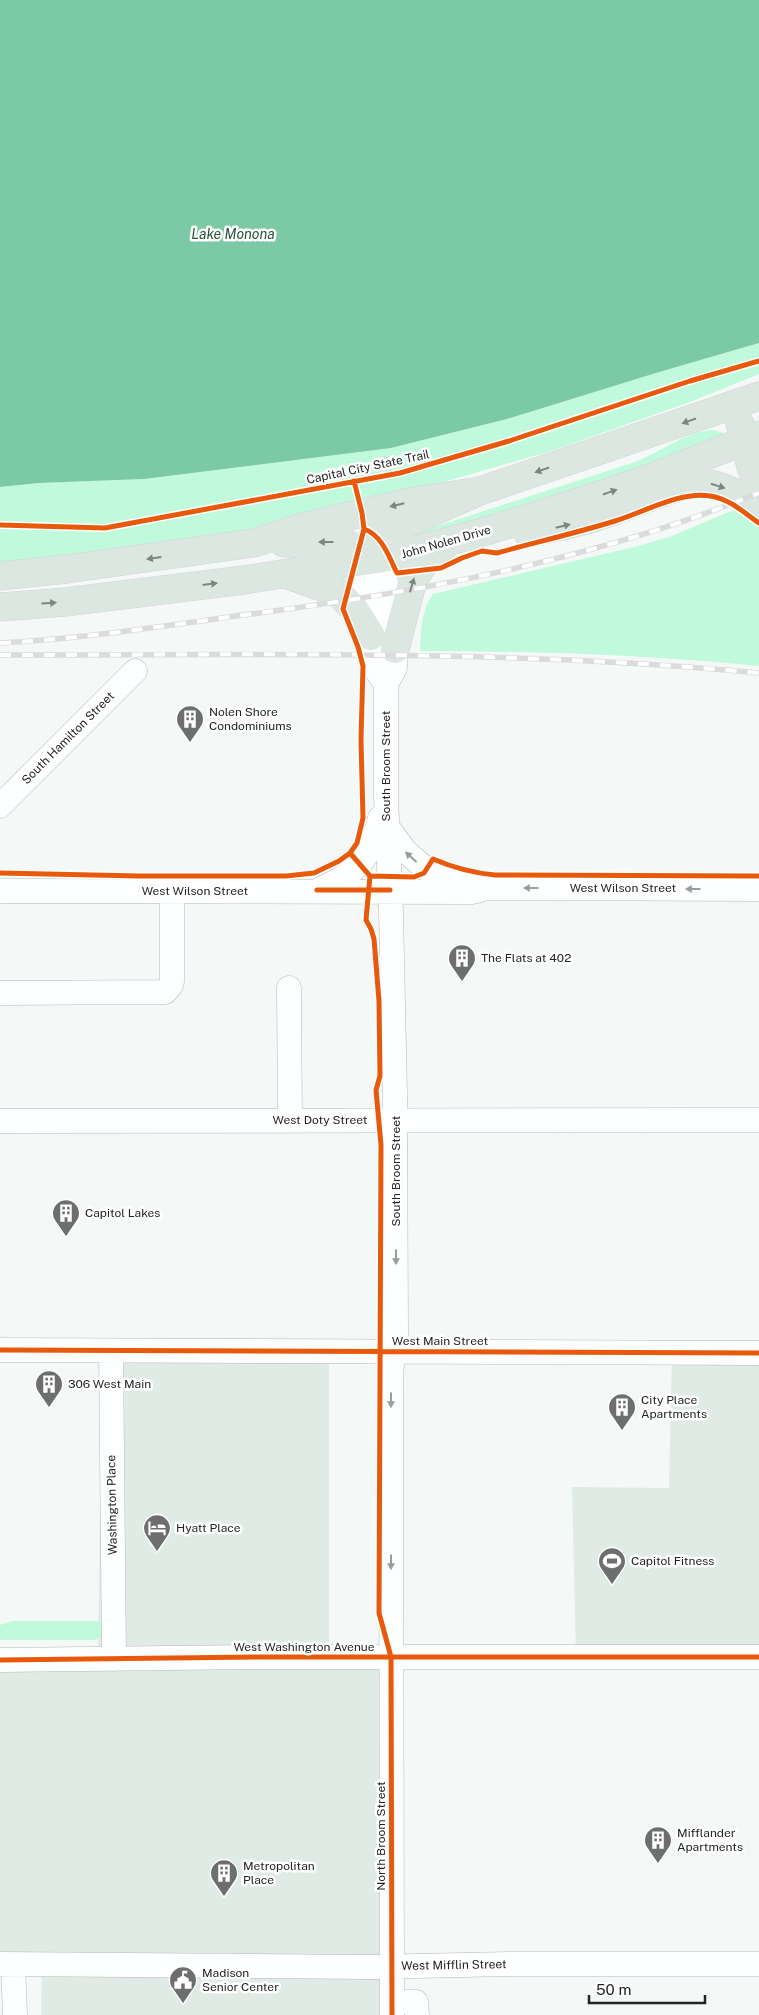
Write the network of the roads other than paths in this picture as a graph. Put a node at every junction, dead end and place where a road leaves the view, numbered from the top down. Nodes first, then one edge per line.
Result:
1 (747, 401) edge
2 (754, 436) edge
3 (759, 485) edge
4 (480, 491) junction
5 (759, 505) edge
6 (480, 533) junction
7 (448, 542) junction
8 (254, 543) junction
9 (370, 560) junction
10 (286, 574) junction
11 (0, 576) edge
12 (0, 606) edge
13 (371, 636) junction
14 (395, 649) junction
15 (136, 671) dead end
16 (386, 684) junction
17 (386, 797) junction
18 (0, 806) edge
19 (386, 825) junction
20 (487, 888) junction
21 (759, 889) edge
22 (317, 890) junction
23 (390, 890) junction
24 (0, 891) edge
25 (172, 891) junction
26 (289, 988) dead end
27 (1, 993) edge
28 (290, 1120) junction
29 (395, 1120) junction
30 (759, 1120) edge
31 (0, 1121) edge
32 (0, 1350) edge
33 (111, 1351) junction
34 (394, 1351) junction
35 (759, 1354) edge
36 (391, 1657) junction
37 (759, 1658) edge
38 (114, 1659) junction
39 (0, 1660) edge
40 (7, 1964) edge
41 (759, 1964) edge
42 (391, 1966) junction
43 (392, 2008) edge
44 (15, 2015) edge
45 (417, 2015) edge

1 - 2 main road
1 -> 4 main road
2 - 3 main road
6 -> 2 main road, John Nolen Drive
4 -> 8 main road
4 - 9 main road
6 -> 5 main road
6 - 7 main road, John Nolen Drive
7 - 9 main road, John Nolen Drive
14 -> 7 main road
9 -> 8 main road
8 -> 11 main road
9 - 10 main road, John Nolen Drive
9 - 13 street
9 - 14 street, South Broom Street
12 -> 10 main road, John Nolen Drive
10 - 13 main road
13 - 16 street
14 - 16 street, South Broom Street
15 - 18 street, South Hamilton Street
16 - 17 street, South Broom Street
17 - 19 street, South Broom Street
17 - 22 street
20 -> 19 street
19 - 23 street, South Broom Street
21 -> 20 street, West Wilson Street
20 - 23 street, West Wilson Street
22 - 23 street, West Wilson Street
22 - 25 street, West Wilson Street
23 - 29 street, South Broom Street
24 - 25 street, West Wilson Street
25 - 27 street
26 - 28 street
28 - 29 street, West Doty Street
28 - 31 street, West Doty Street
29 - 30 street, West Doty Street
29 -> 34 street, South Broom Street
32 - 33 street, West Main Street
33 - 34 street, West Main Street
33 - 38 street, Washington Place
34 - 35 street, West Main Street
34 -> 36 street, South Broom Street
36 - 37 street, West Washington Avenue
36 - 38 street, West Washington Avenue
36 - 42 street, North Broom Street
38 - 39 street, West Washington Avenue
40 - 42 street, West Mifflin Street
40 - 44 street
41 - 42 street, West Mifflin Street
42 - 43 street, North Broom Street
43 - 45 street

